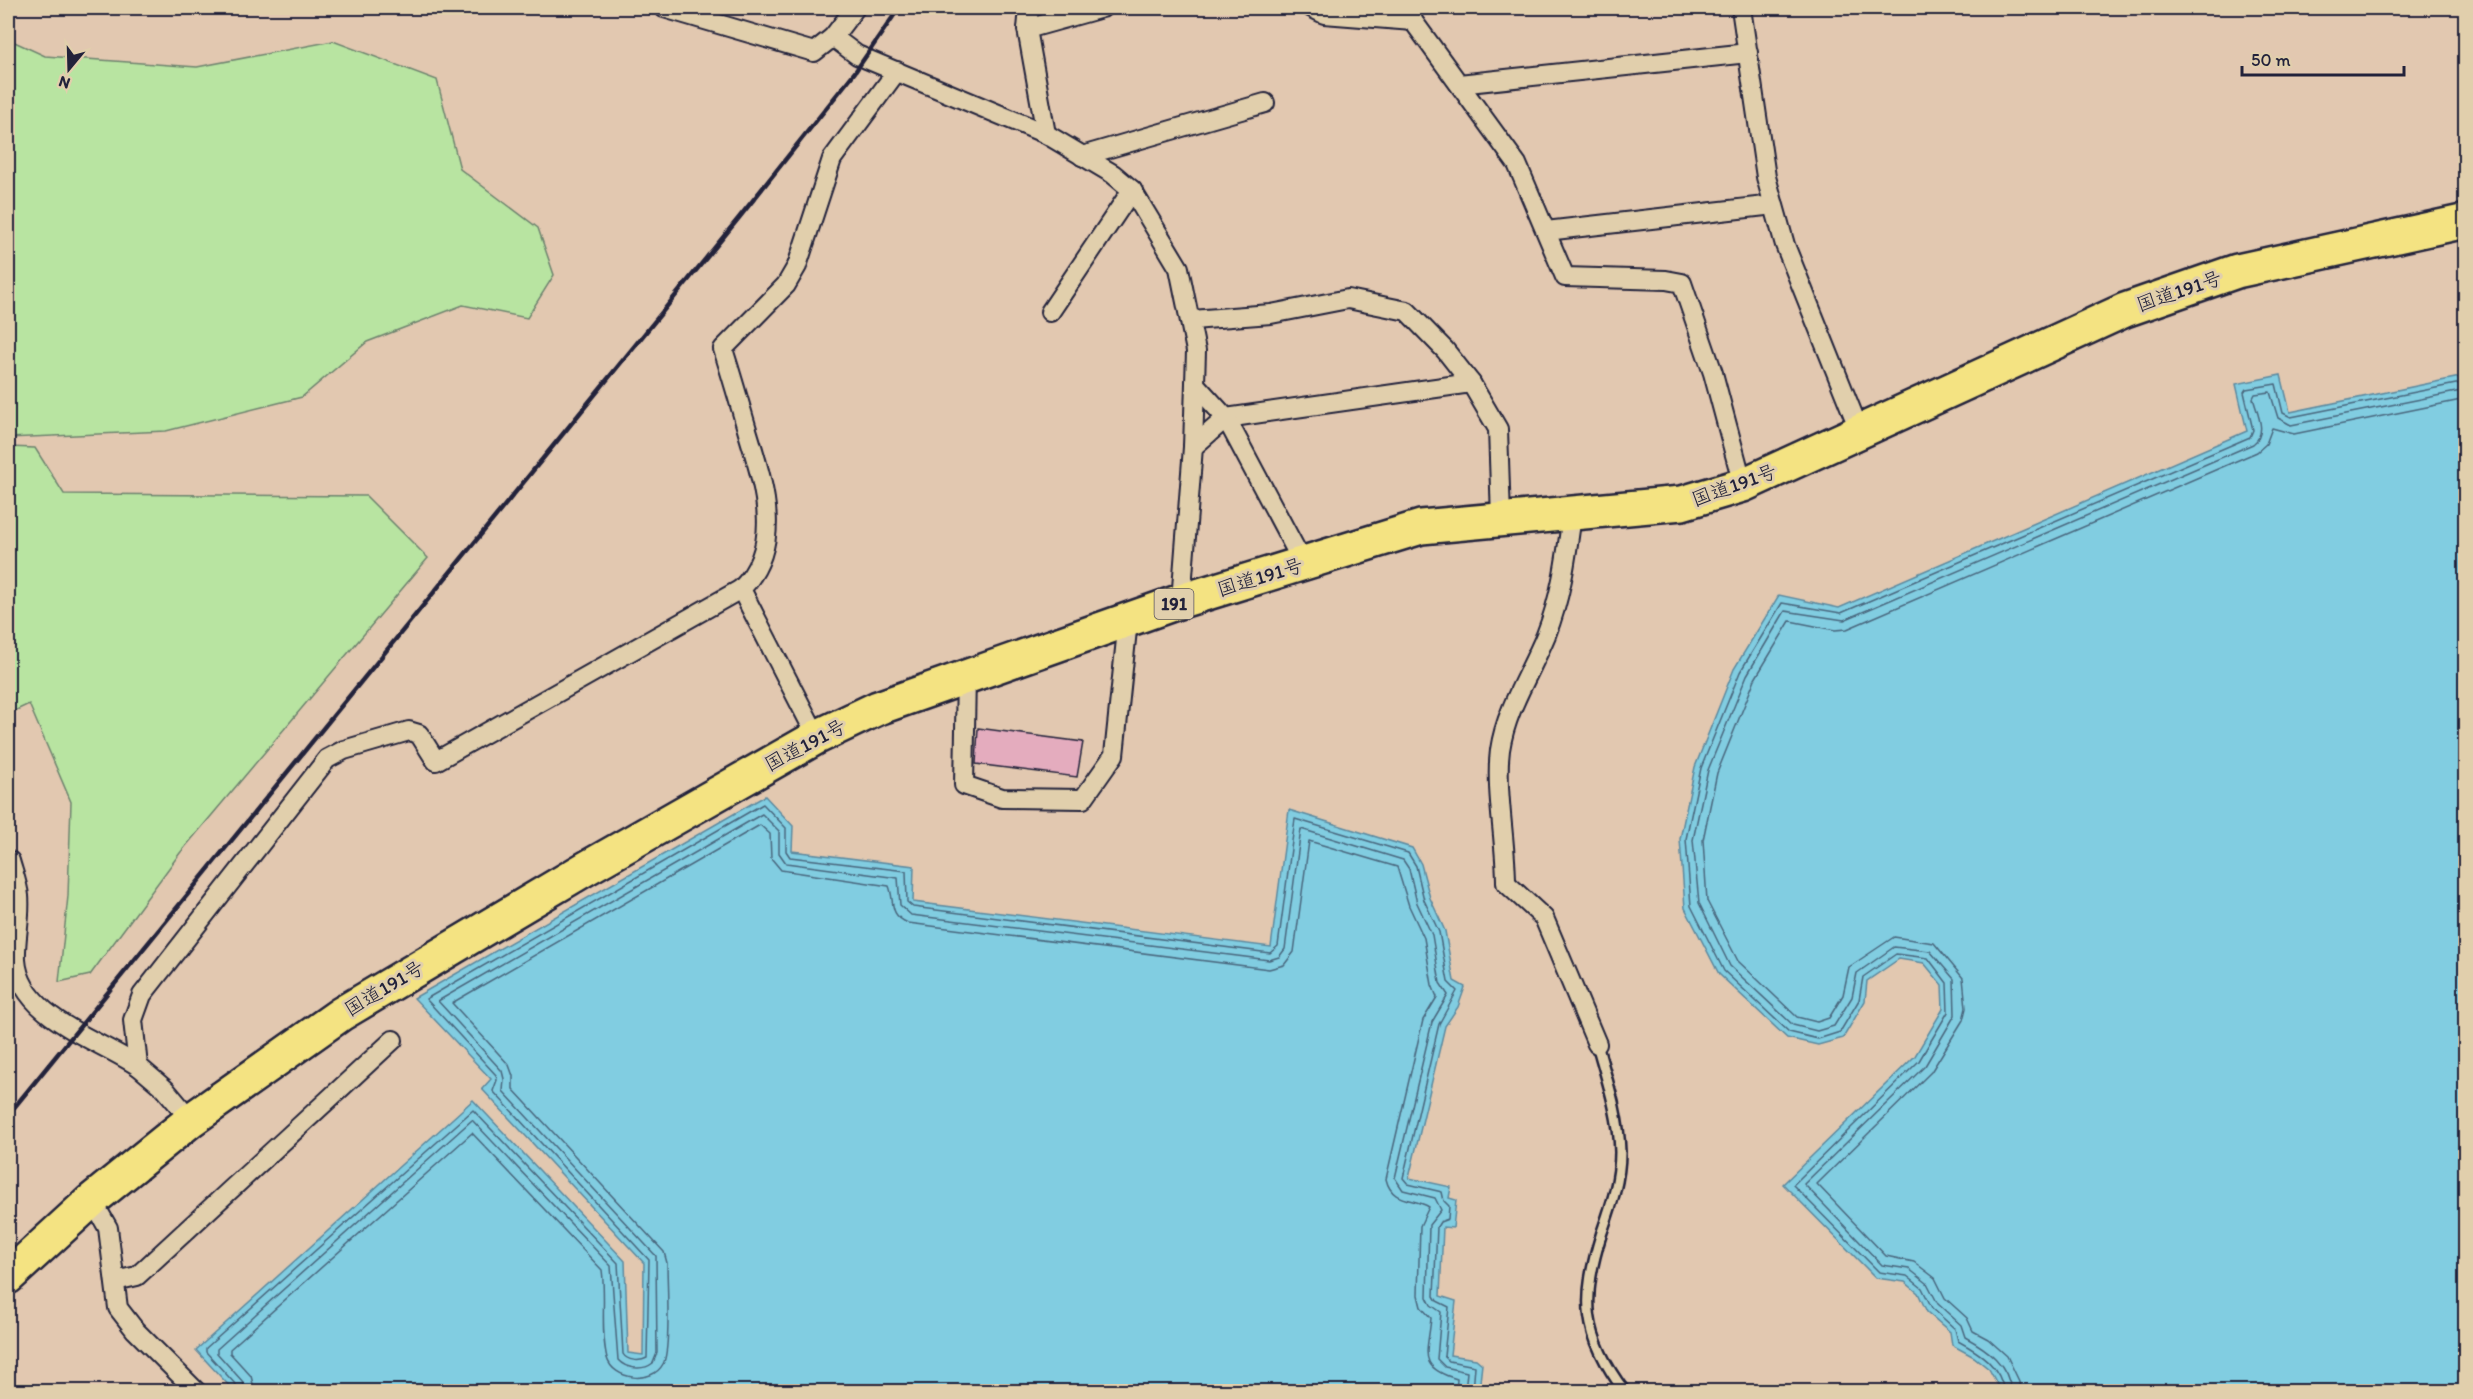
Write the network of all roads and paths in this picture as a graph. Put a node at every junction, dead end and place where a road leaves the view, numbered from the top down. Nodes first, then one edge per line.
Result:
1 (664, 8) edge
2 (855, 8) edge
3 (1029, 8) edge
4 (1102, 8) edge
5 (1312, 8) edge
6 (1741, 8) edge
7 (1411, 14) edge
8 (1027, 29) junction
9 (834, 38) junction
10 (1748, 53) junction
11 (897, 71) junction
12 (1459, 84) junction
13 (1265, 103) dead end
14 (1046, 134) junction
15 (1082, 156) junction
16 (1131, 190) junction
17 (1774, 205) junction
18 (2466, 220) edge
19 (1546, 231) junction
20 (1050, 312) dead end
21 (1192, 320) junction
22 (1471, 383) junction
23 (1195, 384) junction
24 (1226, 418) junction
25 (1860, 432) junction
26 (1193, 447) junction
27 (1743, 485) junction
28 (1572, 515) junction
29 (1501, 518) junction
30 (1303, 563) junction
31 (741, 589) junction
32 (1181, 601) junction
33 (1128, 620) junction
34 (966, 676) junction
35 (817, 737) junction
36 (10, 861) dead end
37 (393, 1040) dead end
38 (1598, 1044) joint
39 (138, 1066) junction
40 (191, 1120) junction
41 (92, 1200) junction
42 (8, 1277) edge
43 (115, 1281) junction
44 (197, 1392) edge
45 (1624, 1392) edge

1 - 9 street
2 - 9 street
3 - 8 street
4 - 8 street
5 - 7 street
6 - 10 street
7 - 12 street
8 - 14 street
9 - 11 street
10 - 12 street
10 - 17 street
11 - 14 street
11 - 31 street
12 - 19 street
13 - 15 street
14 - 15 street
15 - 16 street
16 - 20 street
16 - 21 street
17 - 19 street
17 - 25 street
18 - 25 highway, 国道191号 / 191
19 - 27 street
21 - 22 street
21 - 23 street
22 - 24 street
22 - 29 street
23 - 24 street
23 - 26 street
24 - 26 street
24 - 30 street
25 - 27 highway, 国道191号 / 191
26 - 32 street
27 - 28 highway, 国道191号 / 191
28 - 29 highway, 国道191号 / 191
28 - 38 street
29 - 30 highway, 国道191号 / 191
30 - 32 highway, 国道191号 / 191
31 - 35 street
31 - 39 street
32 - 33 highway, 国道191号 / 191
33 - 34 highway, 国道191号 / 191
33 - 34 street
34 - 35 highway, 国道191号 / 191
35 - 40 highway, 国道191号 / 191
36 - 39 street
37 - 43 street
38 - 45 lane
39 - 40 street
40 - 41 highway, 国道191号 / 191
41 - 42 highway, 国道191号 / 191
41 - 43 street
43 - 44 street

